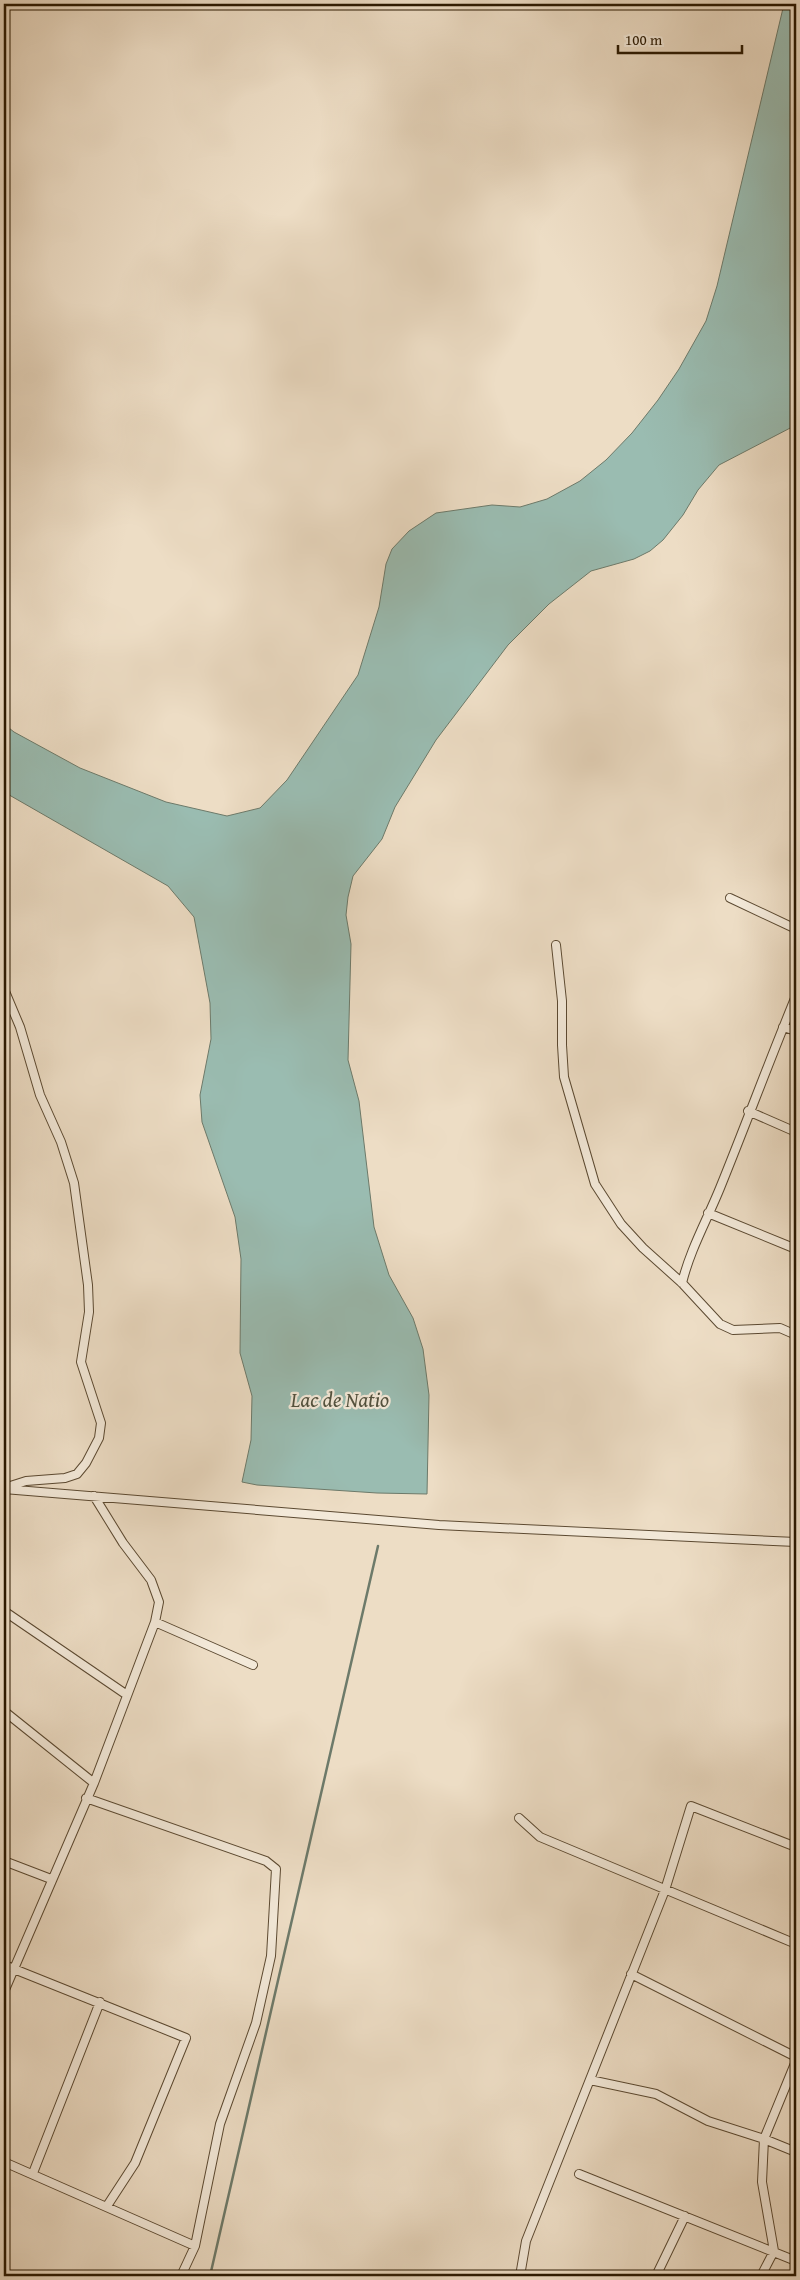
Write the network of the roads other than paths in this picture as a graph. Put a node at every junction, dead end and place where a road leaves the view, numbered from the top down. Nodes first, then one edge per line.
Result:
1 (730, 898) dead end
2 (796, 929) edge
3 (556, 945) dead end
4 (4, 989) edge
5 (796, 996) edge
6 (783, 1027) junction
7 (796, 1031) edge
8 (748, 1111) junction
9 (796, 1132) edge
10 (708, 1213) junction
11 (796, 1249) edge
12 (682, 1284) junction
13 (796, 1335) edge
14 (4, 1489) edge
15 (94, 1496) junction
16 (796, 1545) edge
17 (4, 1611) edge
18 (155, 1622) junction
19 (253, 1665) dead end
20 (127, 1695) junction
21 (4, 1711) edge
22 (94, 1782) junction
23 (86, 1798) junction
24 (519, 1818) dead end
25 (796, 1847) edge
26 (4, 1861) edge
27 (51, 1879) junction
28 (664, 1890) junction
29 (796, 1944) edge
30 (4, 1965) edge
31 (13, 1969) junction
32 (631, 1974) junction
33 (4, 1992) edge
34 (100, 2002) junction
35 (796, 2059) edge
36 (590, 2080) junction
37 (764, 2139) junction
38 (796, 2152) edge
39 (4, 2162) edge
40 (33, 2173) junction
41 (579, 2174) dead end
42 (107, 2206) junction
43 (685, 2216) junction
44 (195, 2246) junction
45 (774, 2251) junction
46 (796, 2261) edge
47 (181, 2276) edge
48 (520, 2276) edge
49 (656, 2276) edge
50 (761, 2276) edge

1 - 2 street
3 - 12 street
4 - 14 street
5 - 6 street
6 - 7 street
6 - 8 street
8 - 9 street
8 - 10 street
10 - 11 street
10 - 12 street
12 - 13 street
14 - 15 street
15 - 16 street
15 - 18 street
17 - 20 street
18 - 19 street
18 - 20 street
20 - 22 street
21 - 22 street
22 - 23 street
23 - 27 street
23 - 44 street
24 - 28 street
25 - 28 street
26 - 27 street
27 - 31 street
28 - 29 street
28 - 32 street
30 - 31 street
31 - 33 street
31 - 34 street
32 - 35 street
32 - 36 street
34 - 40 street
34 - 42 street
35 - 37 street
36 - 37 street
36 - 48 street
37 - 38 street
37 - 45 street
39 - 40 street
40 - 42 street
41 - 43 street
42 - 44 street
43 - 45 street
43 - 49 street
44 - 47 street
45 - 46 street
45 - 50 street

